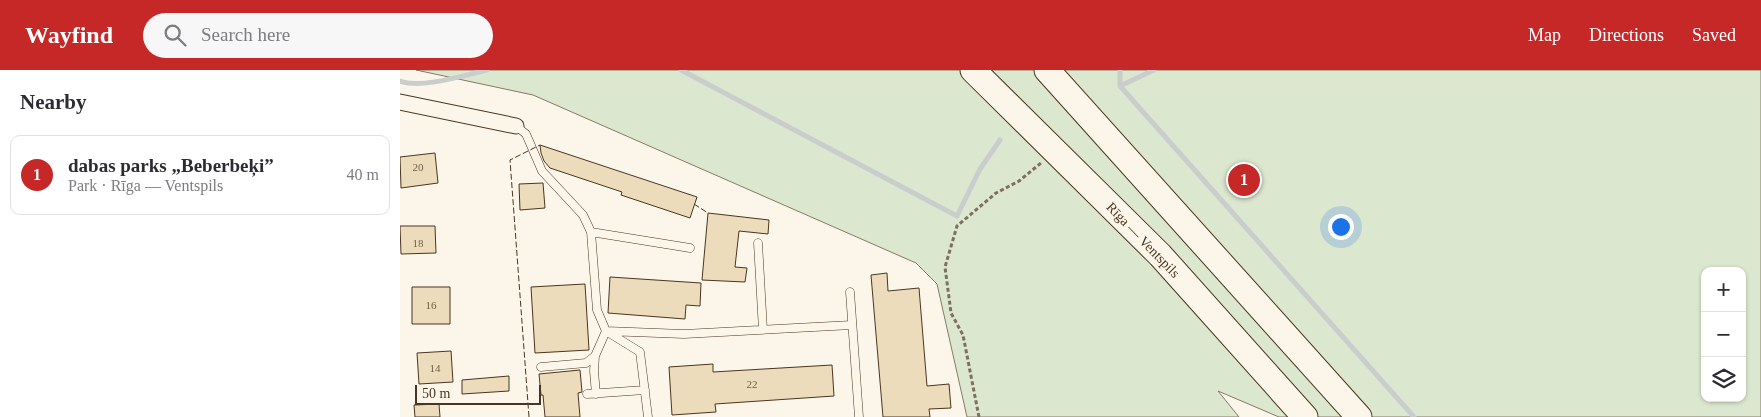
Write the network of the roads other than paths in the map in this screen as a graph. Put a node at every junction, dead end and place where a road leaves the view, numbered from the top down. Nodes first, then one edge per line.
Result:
1 (973, 70) edge
2 (1047, 70) edge
3 (400, 102) edge
4 (516, 126) joint
5 (591, 232) junction
6 (758, 243) dead end
7 (690, 248) dead end
8 (850, 292) dead end
9 (852, 325) junction
10 (763, 330) junction
11 (606, 331) junction
12 (595, 356) junction
13 (541, 367) dead end
14 (645, 390) junction
15 (587, 394) dead end
16 (596, 394) junction
17 (648, 417) edge
18 (860, 417) edge
19 (1305, 417) edge
20 (1359, 417) edge

1 - 19 highway, Rīga — Ventspils
2 - 20 highway
3 - 4 street
4 - 5 lane
5 - 7 lane
5 - 11 lane
6 - 10 lane
8 - 9 lane
9 - 10 lane
9 - 18 lane
10 - 11 lane
11 - 12 lane
11 - 14 lane
12 - 13 lane
12 - 16 lane
14 - 16 lane
14 - 17 lane
15 - 16 lane

